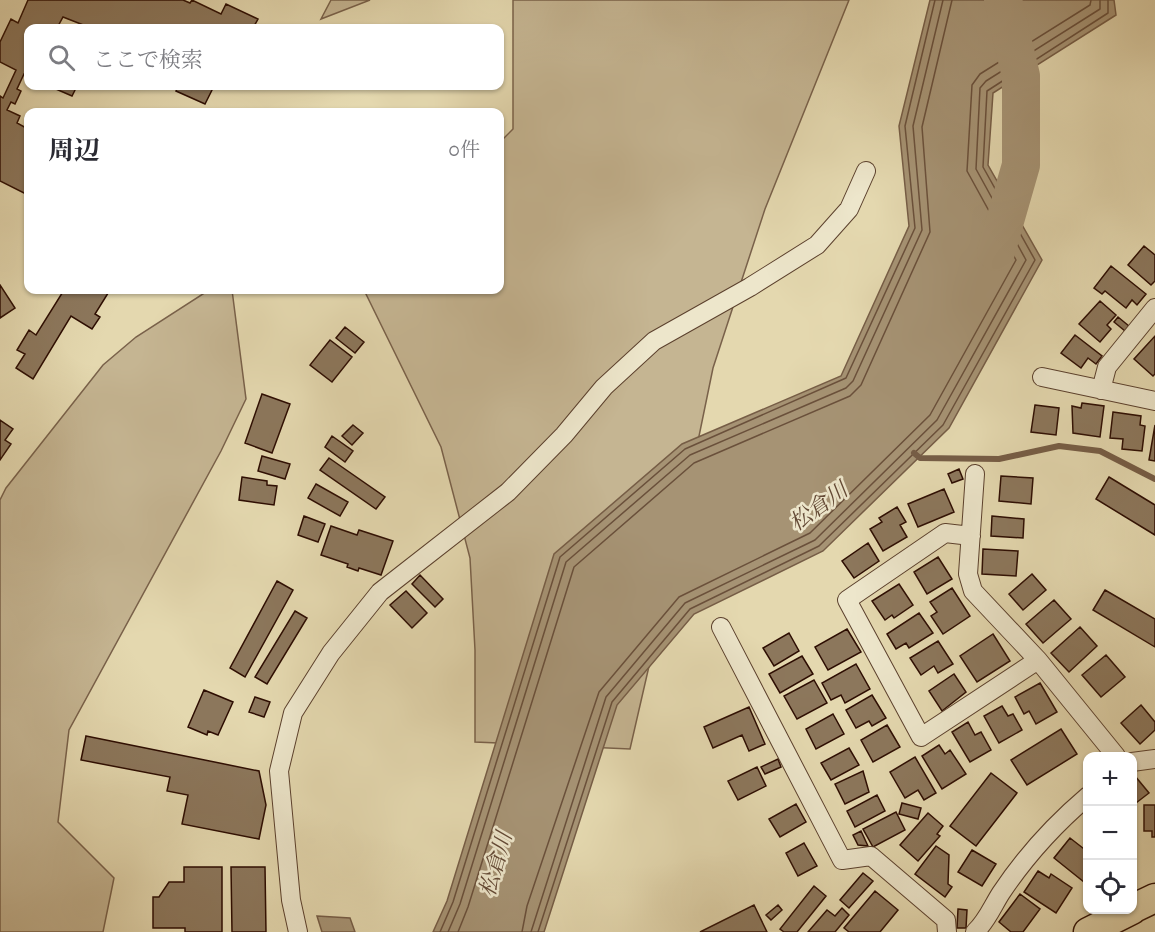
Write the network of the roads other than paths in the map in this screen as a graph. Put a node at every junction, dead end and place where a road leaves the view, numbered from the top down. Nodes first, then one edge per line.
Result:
1 (866, 171) dead end
2 (1155, 308) edge
3 (1042, 377) dead end
4 (1101, 390) junction
5 (1155, 401) edge
6 (975, 474) dead end
7 (971, 536) junction
8 (721, 627) dead end
9 (1038, 660) junction
10 (1113, 752) edge
11 (1155, 759) edge
12 (1137, 761) edge
13 (1083, 800) edge
14 (1155, 898) edge
15 (1137, 907) edge
16 (1122, 914) edge
17 (298, 932) edge
18 (947, 932) edge
19 (975, 932) edge
20 (1088, 932) edge

1 - 17 street
2 - 4 street
3 - 4 street
4 - 5 street
6 - 7 street
7 - 9 street
7 - 9 street
8 - 18 street
9 - 10 street
11 - 12 street
13 - 19 street
14 - 15 main road
16 - 20 main road

